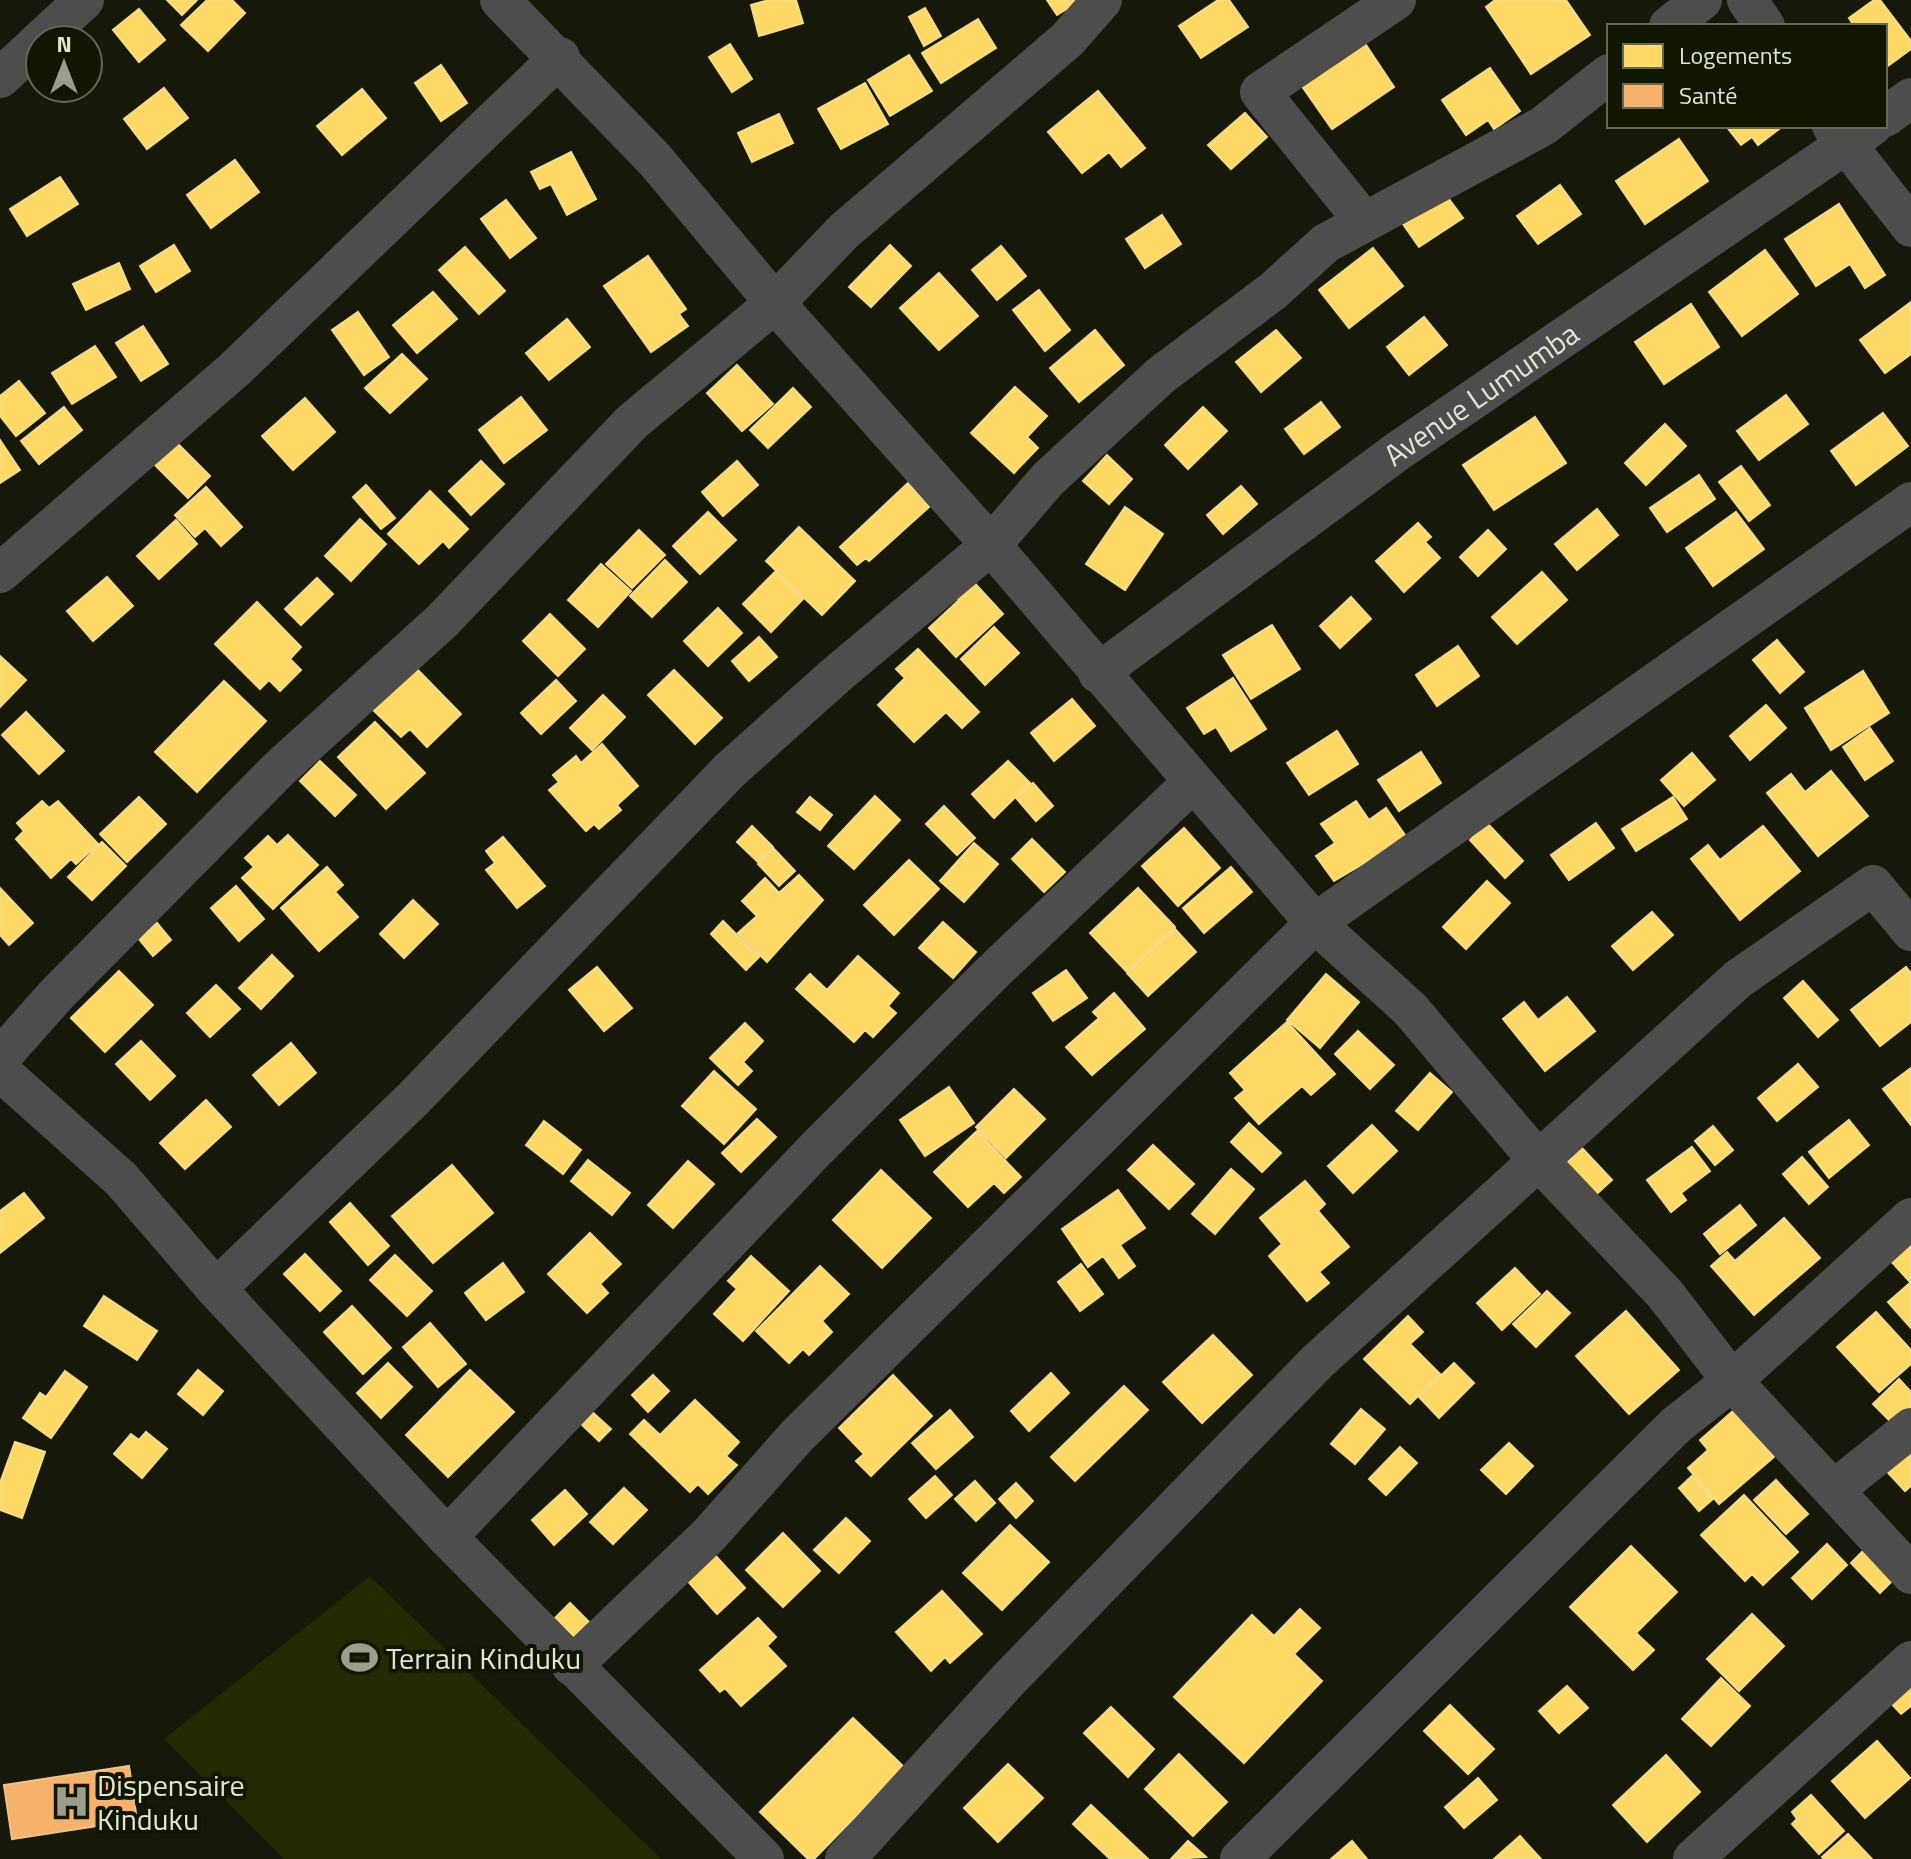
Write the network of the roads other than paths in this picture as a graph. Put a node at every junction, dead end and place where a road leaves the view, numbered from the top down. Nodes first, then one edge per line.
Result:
1 (84, 0) edge
2 (500, 0) edge
3 (1102, 0) edge
4 (1396, 0) edge
5 (1702, 0) edge
6 (1747, 0) edge
7 (58, 24) edge
8 (1672, 24) edge
9 (1764, 24) edge
10 (24, 55) edge
11 (560, 57) junction
12 (1607, 76) edge
13 (0, 78) edge
14 (1911, 98) edge
15 (1887, 116) edge
16 (1849, 132) edge
17 (1363, 220) junction
18 (1911, 227) edge
19 (775, 303) junction
20 (1911, 502) edge
21 (991, 545) junction
22 (0, 573) edge
23 (1098, 673) junction
24 (1193, 782) junction
25 (1315, 923) junction
26 (1911, 931) edge
27 (0, 1058) edge
28 (0, 1071) edge
29 (1537, 1159) junction
30 (1911, 1218) edge
31 (216, 1289) junction
32 (1732, 1381) junction
33 (1911, 1428) edge
34 (1834, 1490) junction
35 (447, 1537) junction
36 (1911, 1574) edge
37 (1911, 1661) edge
38 (572, 1666) junction
39 (764, 1859) edge
40 (845, 1859) edge
41 (1240, 1859) edge
42 (1693, 1859) edge

1 - 7 street
2 - 11 street
3 - 19 street
4 - 17 street
5 - 8 street
6 - 9 street
10 - 13 street
11 - 19 street
11 - 22 street
12 - 17 street
14 - 15 street
16 - 18 street
16 - 23 street, Avenue Lumumba
17 - 21 street
19 - 21 street
19 - 27 street
20 - 25 street
21 - 23 street
21 - 31 street
23 - 24 street
24 - 25 street
24 - 35 street
25 - 29 street
25 - 38 street
26 - 29 street
28 - 31 street
29 - 32 street
29 - 40 street
30 - 32 street
31 - 35 street
32 - 34 street
32 - 41 street
33 - 34 street
34 - 36 street
35 - 38 street
37 - 42 street
38 - 39 street

